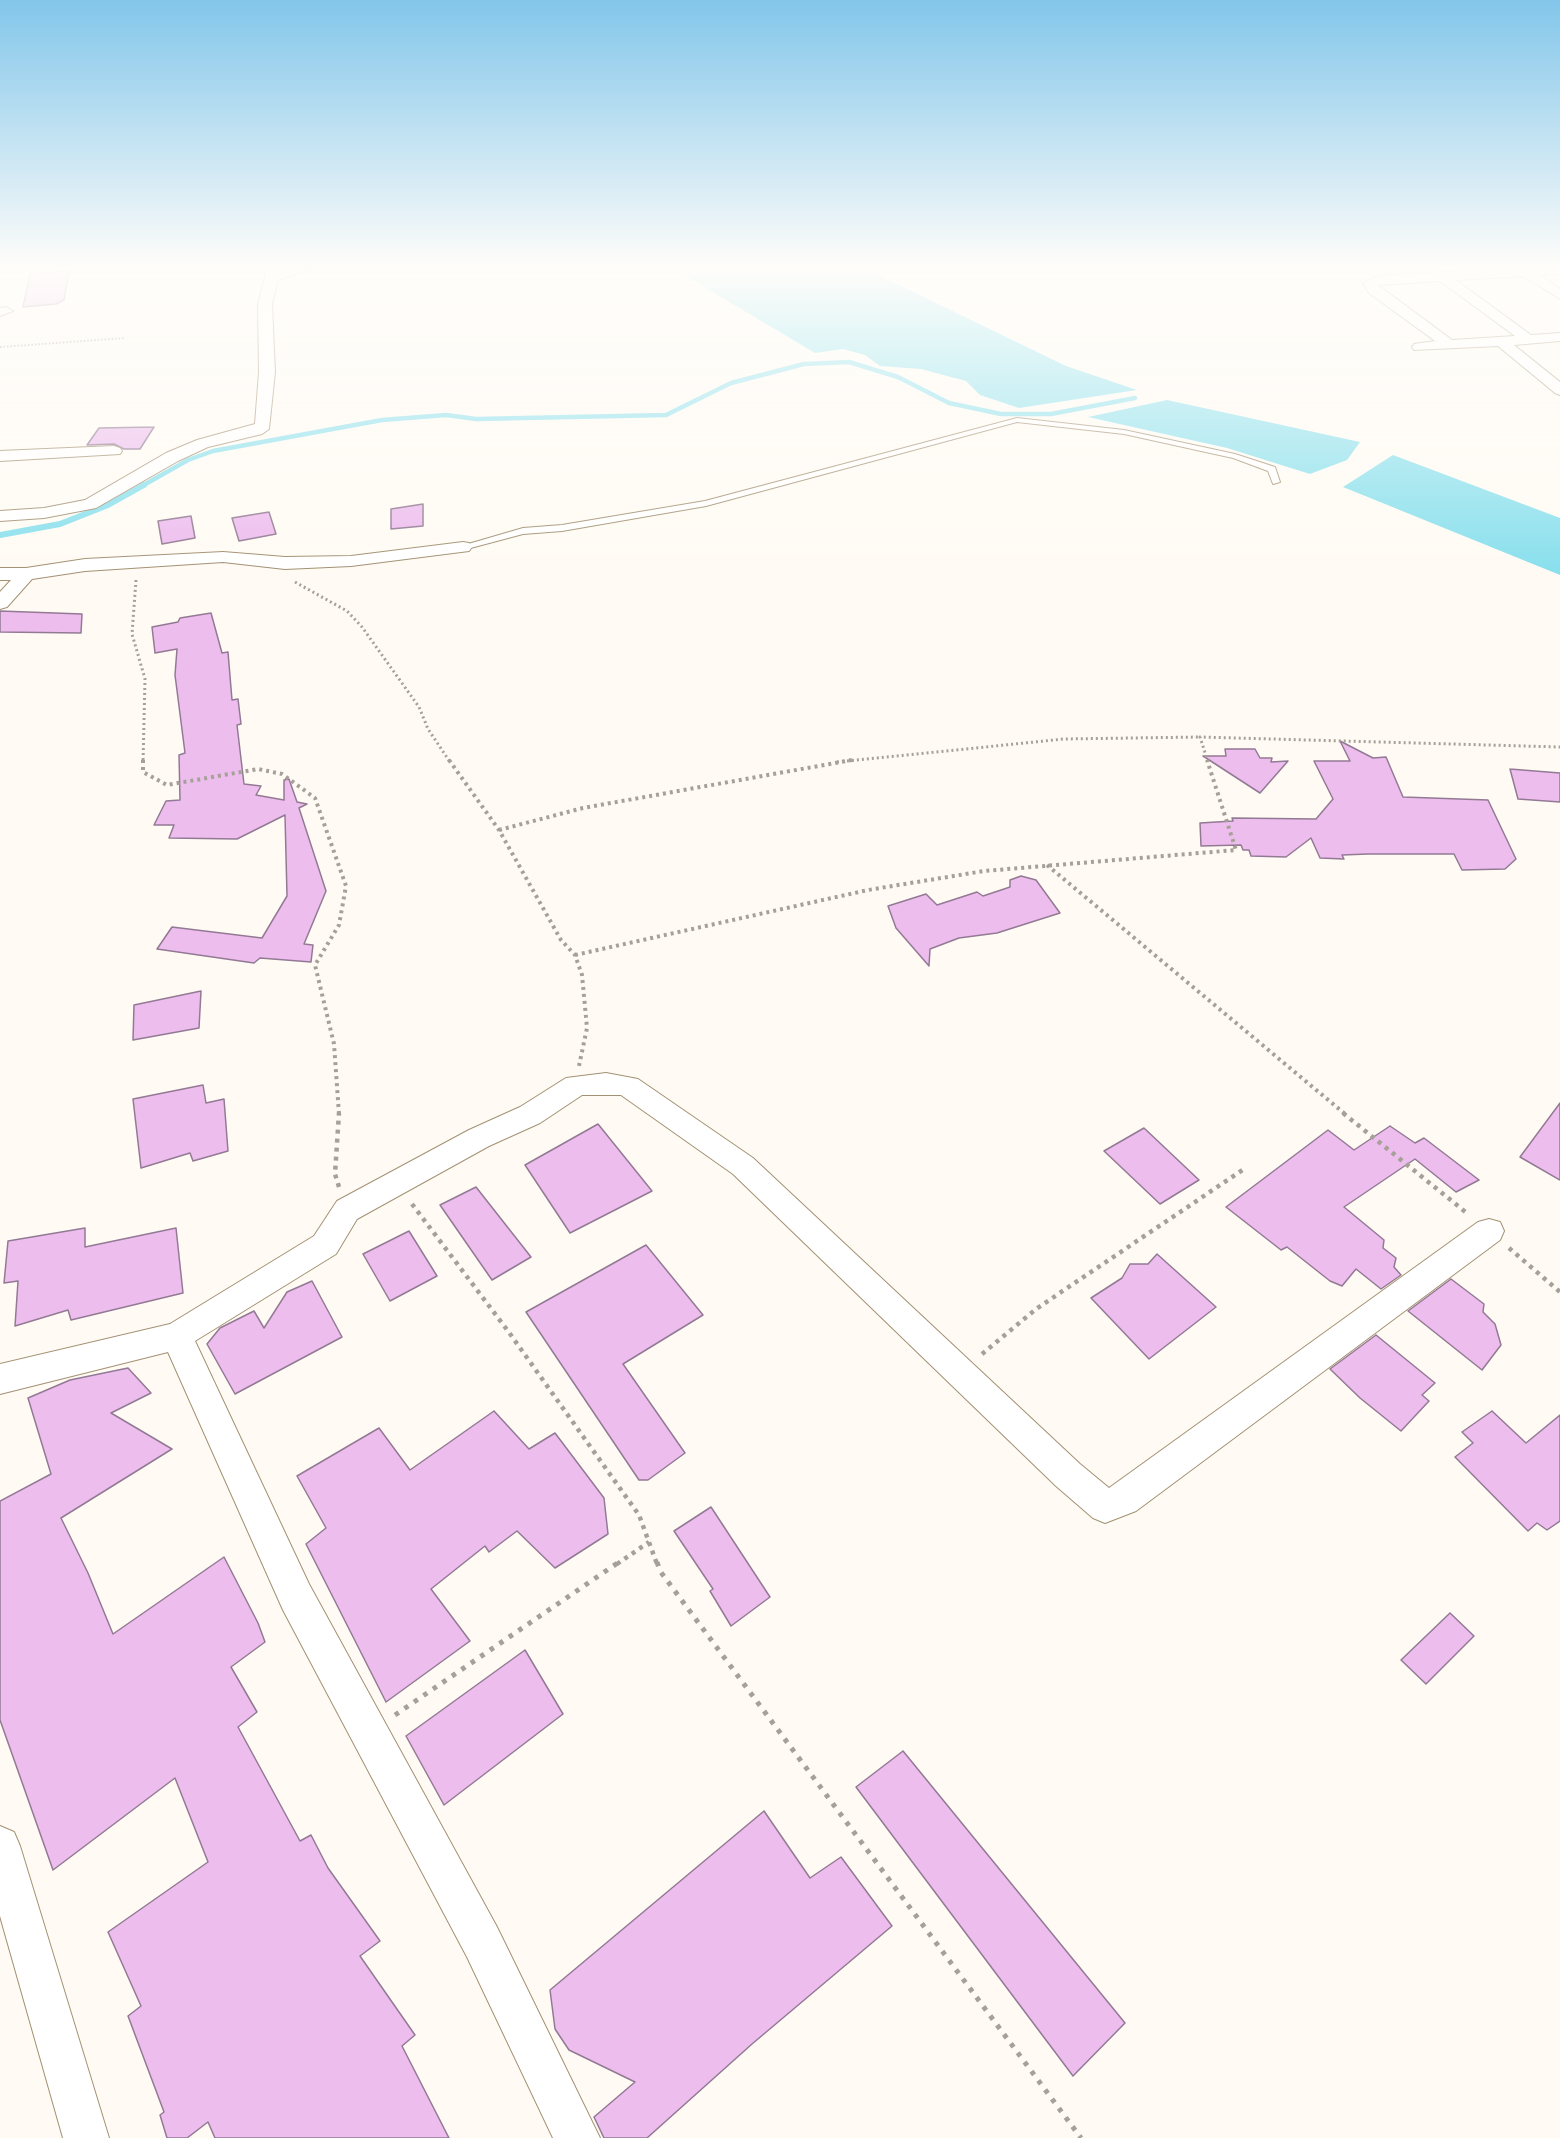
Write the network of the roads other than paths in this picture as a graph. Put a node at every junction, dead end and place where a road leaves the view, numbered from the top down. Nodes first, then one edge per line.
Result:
1 (267, 369) edge
2 (1535, 369) edge
3 (1560, 390) edge
4 (114, 451) dead end
5 (0, 456) edge
6 (1276, 483) dead end
7 (0, 516) edge
8 (463, 547) joint
9 (0, 574) edge
10 (26, 574) junction
11 (0, 603) edge
12 (1489, 1231) road end
13 (177, 1336) junction
14 (0, 1379) edge
15 (0, 1846) edge
16 (86, 2138) edge
17 (578, 2138) edge

1 - 7 street
2 - 3 street
4 - 5 street
6 - 8 lane
8 - 10 street
9 - 10 street
10 - 11 street
12 - 13 street
13 - 14 street
13 - 17 street
15 - 16 street

